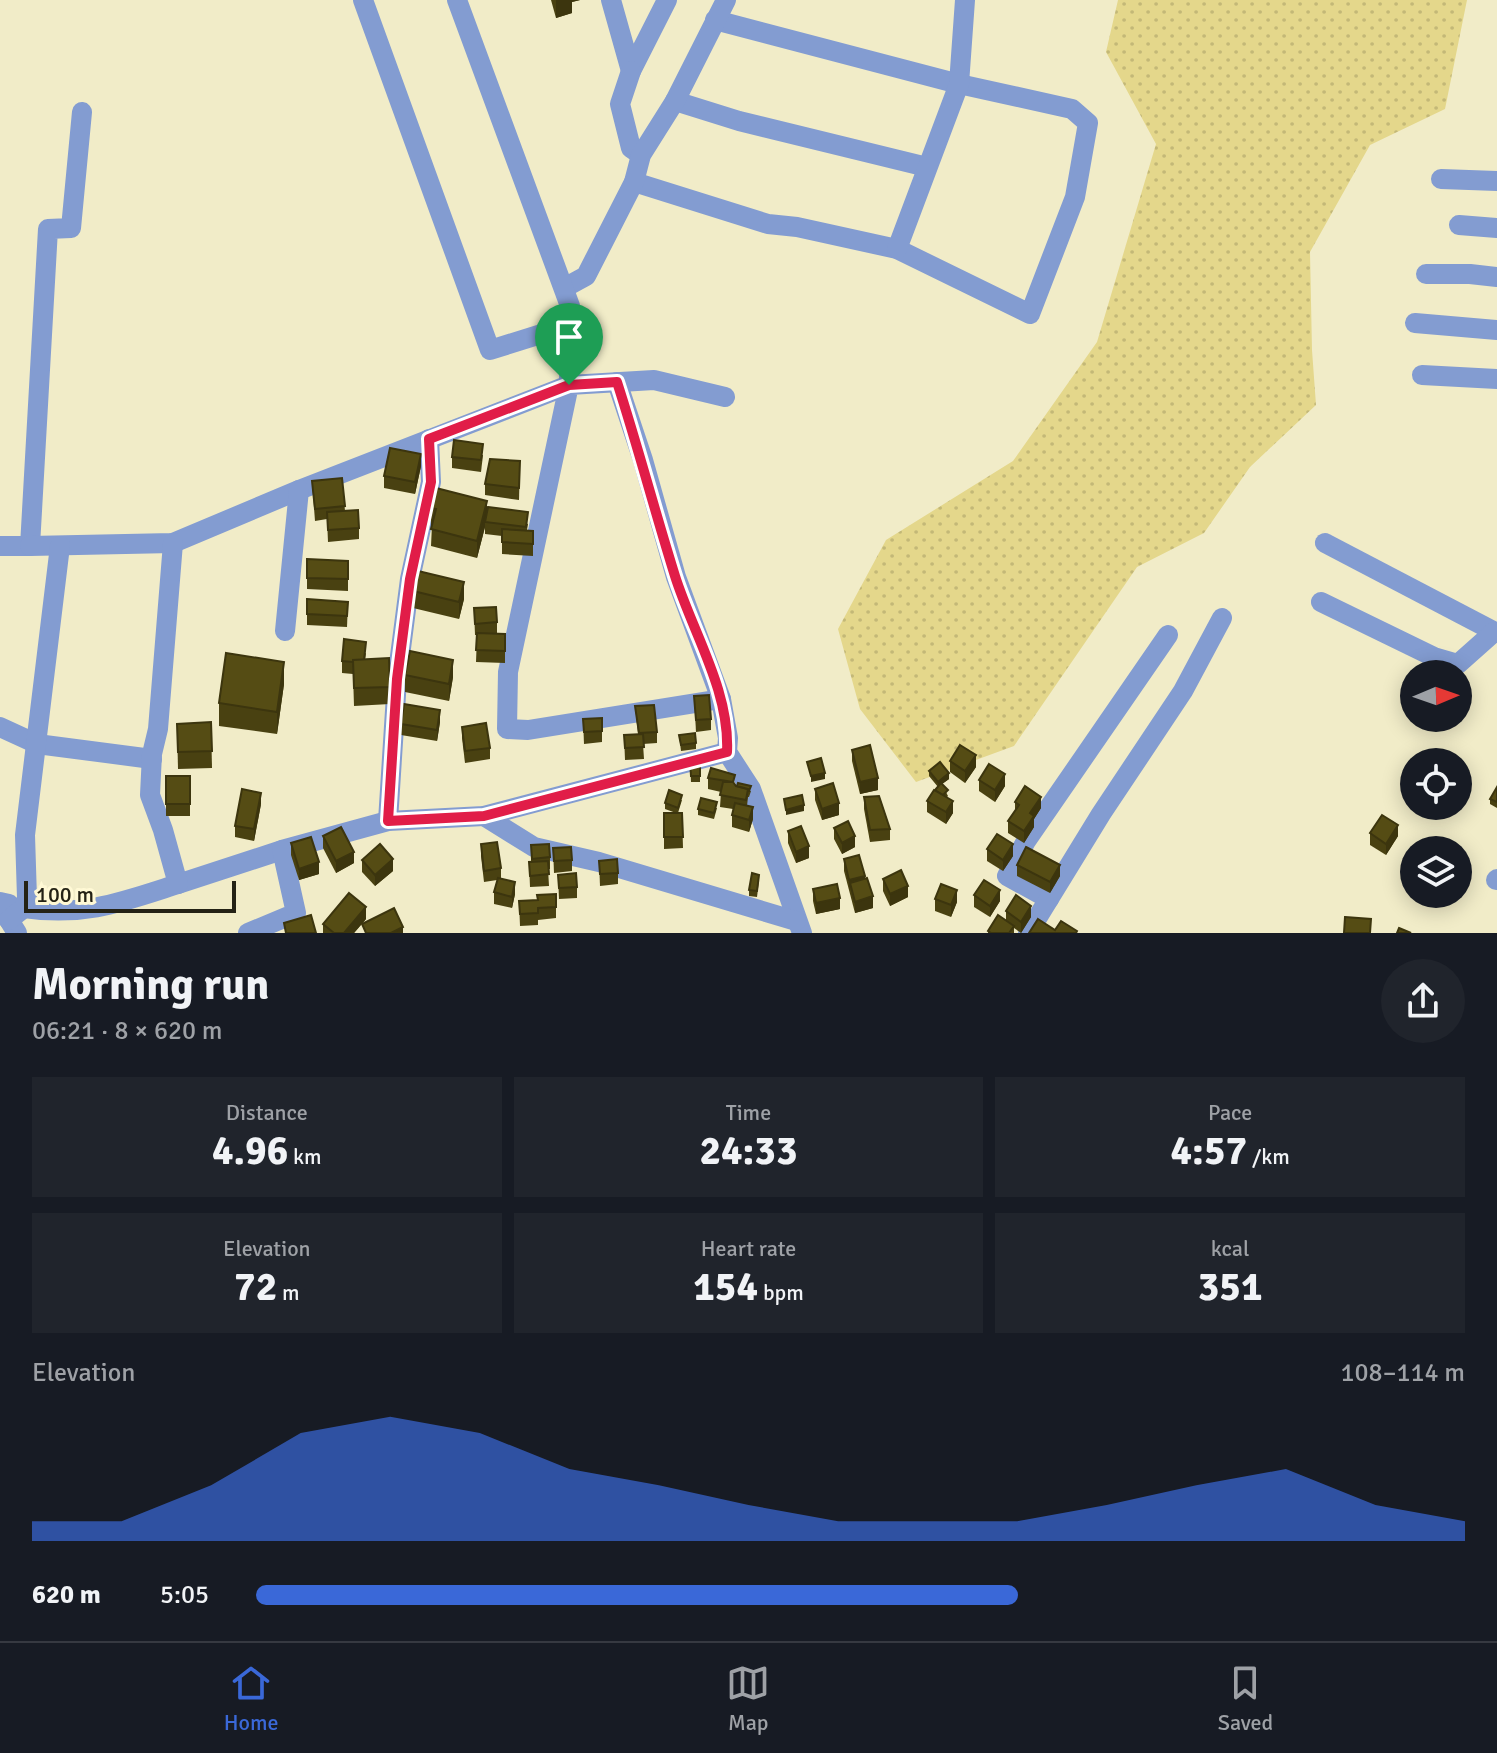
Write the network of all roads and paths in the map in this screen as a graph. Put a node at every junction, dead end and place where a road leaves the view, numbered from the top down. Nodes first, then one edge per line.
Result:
1 (363, 0) edge
2 (457, 0) edge
3 (611, 0) edge
4 (667, 0) edge
5 (726, 0) edge
6 (965, 0) edge
7 (715, 20) junction
8 (631, 71) junction
9 (959, 84) junction
10 (675, 101) junction
11 (82, 112) dead end
12 (641, 155) junction
13 (927, 167) junction
14 (1441, 179) dead end
15 (1497, 181) edge
16 (634, 182) junction
17 (1459, 225) dead end
18 (1497, 228) edge
19 (897, 249) junction
20 (1426, 274) dead end
21 (1497, 277) edge
22 (564, 288) junction
23 (1415, 323) dead end
24 (570, 325) junction
25 (1497, 330) edge
26 (1422, 375) dead end
27 (1497, 379) edge
28 (617, 382) junction
29 (569, 385) junction
30 (725, 397) dead end
31 (429, 439) junction
32 (299, 490) junction
33 (173, 543) junction
34 (1325, 543) dead end
35 (0, 546) edge
36 (30, 546) junction
37 (60, 546) junction
38 (1321, 602) dead end
39 (1222, 618) dead end
40 (285, 631) dead end
41 (1496, 632) edge
42 (1168, 635) dead end
43 (721, 699) junction
44 (0, 727) edge
45 (37, 744) junction
46 (727, 752) junction
47 (152, 759) junction
48 (484, 816) junction
49 (388, 821) junction
50 (282, 850) junction
51 (178, 884) junction
52 (1049, 899) junction
53 (12, 916) edge
54 (799, 927) edge
55 (248, 933) edge
56 (1028, 933) edge

1 - 24 street
2 - 22 street
3 - 8 street
4 - 8 street
5 - 7 street
6 - 9 street
7 - 9 street
7 - 10 street
8 - 12 street
9 - 13 street
9 - 19 street
10 - 12 street
10 - 13 street
11 - 36 street
12 - 16 street
13 - 19 street
14 - 15 street
16 - 19 street
16 - 22 street
17 - 18 street
20 - 21 street
22 - 24 street
23 - 25 street
24 - 29 street
26 - 27 street
28 - 29 street
28 - 30 street
28 - 43 street
29 - 31 street
29 - 43 street
31 - 32 street
31 - 49 street
32 - 33 street
32 - 40 street
33 - 37 street
33 - 47 street
34 - 41 street
35 - 36 street
36 - 37 street
37 - 45 street
38 - 41 street
39 - 52 street
42 - 52 street
43 - 46 street
44 - 45 street
45 - 47 street
45 - 53 street
46 - 48 street
46 - 54 street
47 - 51 street
48 - 49 street
48 - 54 street
49 - 50 street
50 - 51 street
50 - 55 street
51 - 53 street
52 - 56 street

